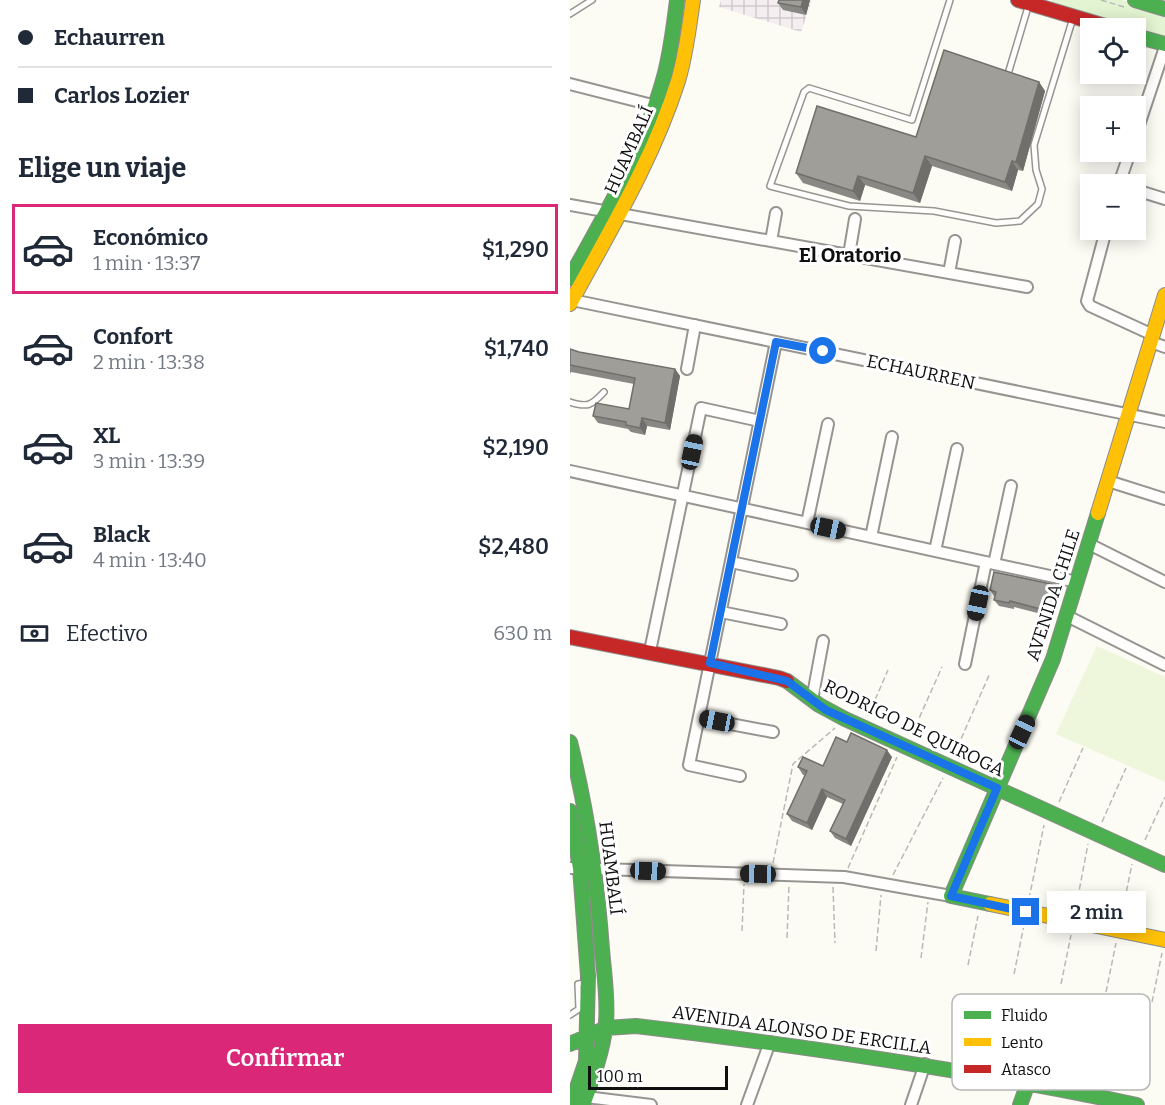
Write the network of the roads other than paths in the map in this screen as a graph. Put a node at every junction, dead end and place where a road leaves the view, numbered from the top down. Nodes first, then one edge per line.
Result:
1 (592, 0) edge
2 (677, 0) edge
3 (693, 0) edge
4 (950, 0) edge
5 (1135, 0) edge
6 (1023, 2) edge
7 (1045, 4) edge
8 (1165, 9) edge
9 (570, 14) edge
10 (1073, 17) junction
11 (1080, 19) edge
12 (1146, 39) edge
13 (1165, 46) edge
14 (935, 49) junction
15 (945, 52) edge
16 (998, 71) edge
17 (1008, 74) junction
18 (1019, 78) edge
19 (570, 84) edge
20 (1040, 84) edge
21 (1051, 88) junction
22 (1146, 104) edge
23 (662, 107) junction
24 (1146, 193) edge
25 (1165, 199) edge
26 (570, 205) edge
27 (614, 211) junction
28 (776, 213) dead end
29 (855, 219) dead end
30 (1103, 240) edge
31 (955, 241) dead end
32 (771, 242) junction
33 (849, 255) junction
34 (949, 273) junction
35 (570, 278) edge
36 (1027, 286) dead end
37 (1165, 296) edge
38 (571, 302) edge
39 (695, 325) junction
40 (1152, 339) junction
41 (776, 342) junction
42 (1165, 347) edge
43 (687, 369) dead end
44 (604, 392) dead end
45 (570, 402) edge
46 (1129, 414) junction
47 (760, 421) junction
48 (1165, 422) edge
49 (828, 424) dead end
50 (892, 437) dead end
51 (957, 449) dead end
52 (570, 471) edge
53 (1108, 481) junction
54 (1011, 486) dead end
55 (682, 496) junction
56 (1165, 499) edge
57 (742, 509) junction
58 (807, 523) junction
59 (871, 537) junction
60 (1089, 544) junction
61 (935, 551) junction
62 (731, 562) junction
63 (990, 563) junction
64 (792, 575) dead end
65 (1077, 582) junction
66 (1165, 582) edge
67 (721, 612) junction
68 (1067, 616) junction
69 (781, 624) dead end
70 (570, 637) edge
71 (824, 641) dead end
72 (650, 651) junction
73 (710, 663) junction
74 (964, 664) dead end
75 (1165, 665) edge
76 (812, 700) junction
77 (699, 718) junction
78 (772, 732) dead end
79 (570, 742) edge
80 (740, 776) dead end
81 (997, 788) junction
82 (570, 811) edge
83 (1165, 865) edge
84 (575, 868) edge
85 (596, 868) junction
86 (951, 896) junction
87 (1164, 946) edge
88 (583, 983) junction
89 (570, 984) edge
90 (570, 1015) edge
91 (606, 1028) junction
92 (588, 1035) junction
93 (770, 1041) junction
94 (570, 1044) edge
95 (571, 1059) edge
96 (925, 1064) junction
97 (952, 1069) edge
98 (1025, 1090) edge
99 (1063, 1090) edge
100 (583, 1096) edge
101 (571, 1105) edge
102 (651, 1105) edge
103 (747, 1105) edge
104 (911, 1105) edge
105 (1020, 1105) edge
106 (1137, 1105) edge

1 - 9 lane
2 - 23 main road, HUAMBALÍ
3 - 23 main road, HUAMBALÍ
4 - 14 lane
5 - 8 main road
6 - 7 main road
6 - 17 lane
7 - 10 main road
10 - 11 main road
10 - 21 lane
12 - 13 main road
13 - 22 street
14 - 15 lane
14 - 21 lane
16 - 17 lane
17 - 18 lane
19 - 23 street
20 - 21 lane
23 - 27 main road, HUAMBALÍ
24 - 25 street
26 - 27 street
27 - 32 street
27 - 35 main road, HUAMBALÍ
27 - 38 main road, HUAMBALÍ
28 - 32 street
29 - 33 street
30 - 40 street
31 - 34 street
32 - 33 street
33 - 34 street
34 - 36 street
37 - 40 main road, AVENIDA CHILE
38 - 39 street, ECHAURREN
39 - 41 street, ECHAURREN
39 - 43 street
40 - 42 street
40 - 46 main road, AVENIDA CHILE
41 - 46 street, ECHAURREN
41 - 47 street
44 - 45 lane
46 - 48 street, ECHAURREN
46 - 53 main road, AVENIDA CHILE
47 - 55 street
47 - 57 street
49 - 58 street
50 - 59 street
51 - 61 street
52 - 55 street
53 - 56 street
53 - 60 main road, AVENIDA CHILE
54 - 63 street
55 - 57 street
55 - 72 street
57 - 58 street
57 - 62 street
58 - 59 street
59 - 61 street
60 - 65 main road, AVENIDA CHILE
60 - 66 street
61 - 63 street
62 - 64 street
62 - 67 street
63 - 65 street
63 - 74 street
65 - 68 main road, AVENIDA CHILE
67 - 69 street
67 - 73 street
68 - 75 street
68 - 81 main road, AVENIDA CHILE
70 - 72 main road, RODRIGO DE QUIROGA
71 - 76 street
72 - 73 main road, RODRIGO DE QUIROGA
73 - 76 main road, RODRIGO DE QUIROGA
73 - 77 street
76 - 81 main road, RODRIGO DE QUIROGA
77 - 78 street
77 - 80 street
79 - 85 main road, HUAMBALÍ
81 - 83 main road, RODRIGO DE QUIROGA
81 - 86 main road, AVENIDA CHILE
82 - 84 main road, HUAMBALÍ
84 - 85 street
84 - 88 main road, HUAMBALÍ
85 - 86 street
85 - 91 main road, HUAMBALÍ
86 - 87 main road
88 - 89 lane
88 - 90 lane
88 - 92 main road, HUAMBALÍ
91 - 92 main road, AVENIDA ALONSO DE ERCILLA
91 - 93 main road, AVENIDA ALONSO DE ERCILLA
91 - 100 main road, HUAMBALÍ
92 - 94 main road, AVENIDA ALONSO DE ERCILLA
92 - 100 main road, HUAMBALÍ
93 - 96 main road, AVENIDA ALONSO DE ERCILLA
93 - 103 street
95 - 100 main road
96 - 97 main road, AVENIDA ALONSO DE ERCILLA
96 - 104 street
98 - 105 main road
99 - 106 main road, AVENIDA ALONSO DE ERCILLA
100 - 101 main road, HUAMBALÍ
100 - 102 street

